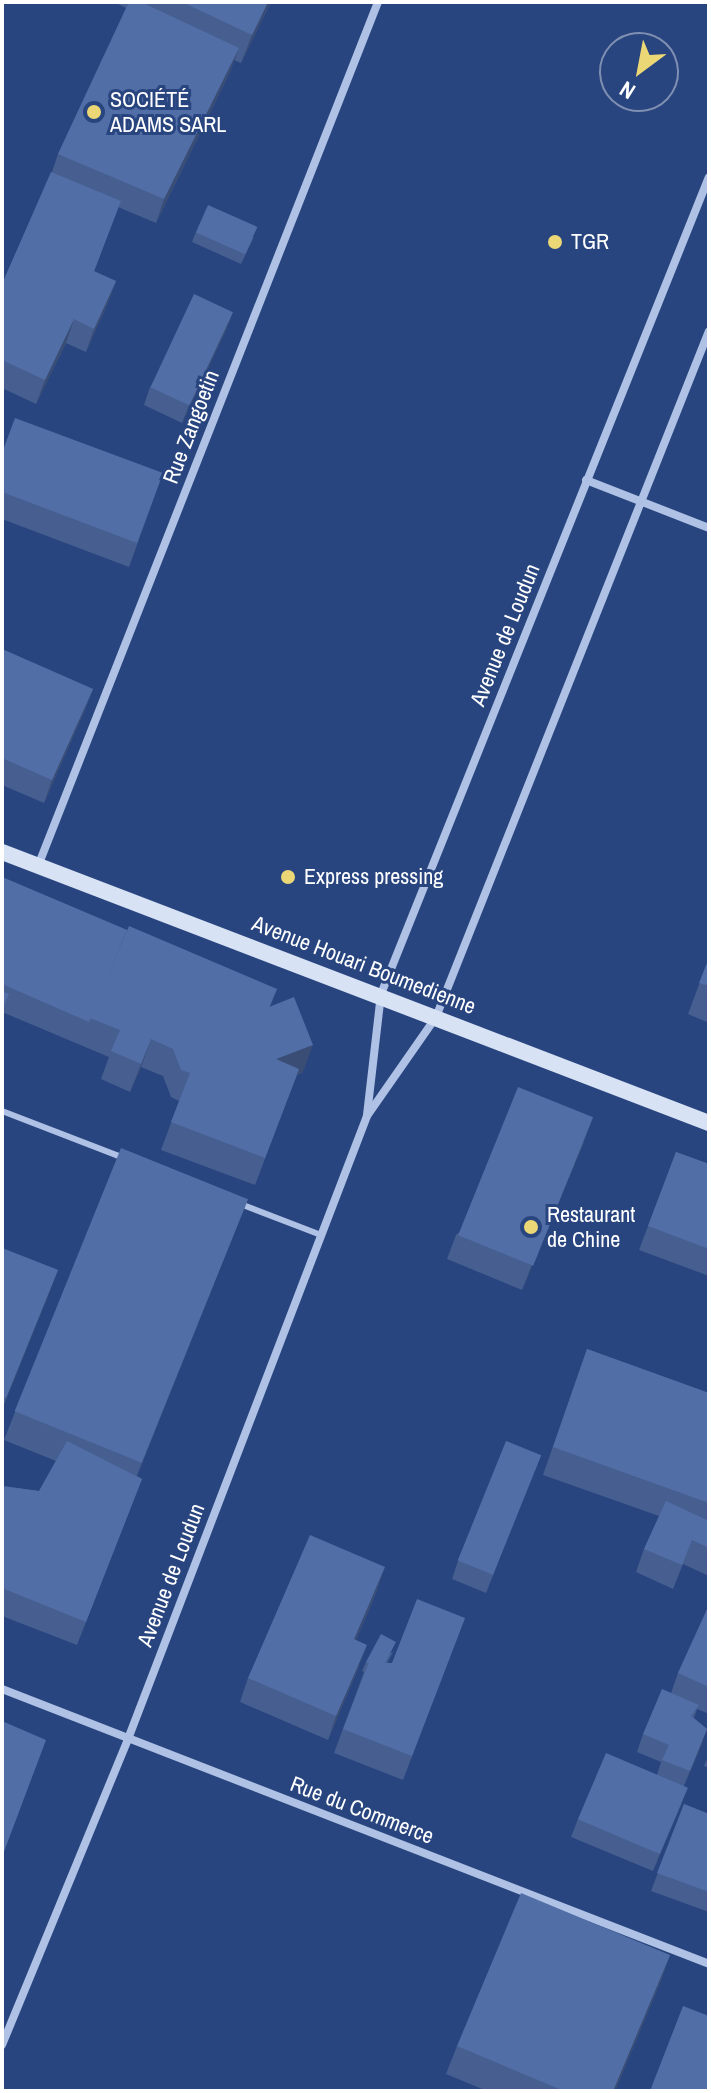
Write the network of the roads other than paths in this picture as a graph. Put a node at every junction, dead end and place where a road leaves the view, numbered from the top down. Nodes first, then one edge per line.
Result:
1 (378, 2) edge
2 (709, 177) edge
3 (709, 331) edge
4 (586, 480) junction
5 (641, 502) junction
6 (709, 528) edge
7 (2, 852) edge
8 (38, 866) junction
9 (381, 994) junction
10 (436, 1017) junction
11 (2, 1111) edge
12 (367, 1116) junction
13 (709, 1123) edge
14 (132, 1162) edge
15 (234, 1201) edge
16 (321, 1235) junction
17 (2, 1689) edge
18 (128, 1739) junction
19 (709, 1964) edge
20 (2, 2045) edge

1 - 8 street, Rue Zangoetin
2 - 4 street, Avenue de Loudun
3 - 5 street, Avenue de Loudun
4 - 5 street
4 - 9 street, Avenue de Loudun
5 - 6 street
5 - 10 street, Avenue de Loudun
7 - 8 main road, Avenue Houari Boumedienne
8 - 9 main road, Avenue Houari Boumedienne
9 - 10 main road, Avenue Houari Boumedienne
9 - 12 street, Avenue de Loudun
10 - 12 street, Avenue de Loudun
10 - 13 main road, Avenue Houari Boumedienne
11 - 14 lane
12 - 16 street, Avenue de Loudun
15 - 16 lane
16 - 18 street, Avenue de Loudun
17 - 18 street, Rue du Commerce
18 - 19 street, Rue du Commerce
18 - 20 street, Avenue de Loudun

